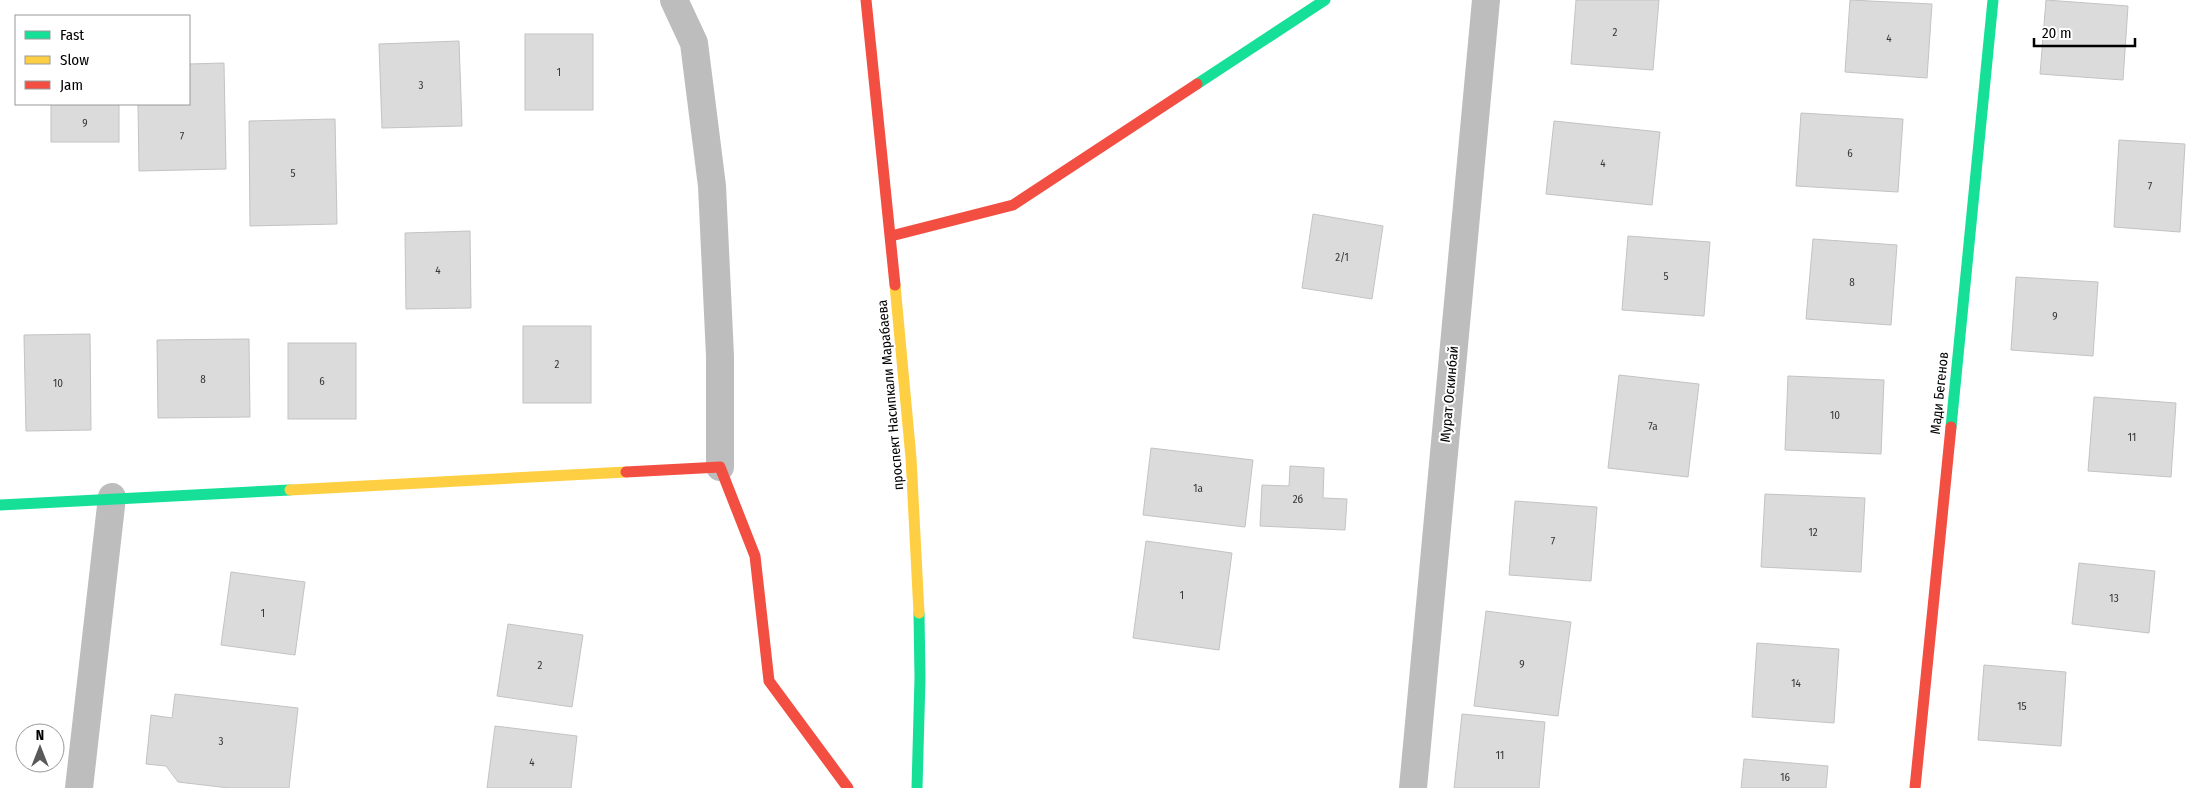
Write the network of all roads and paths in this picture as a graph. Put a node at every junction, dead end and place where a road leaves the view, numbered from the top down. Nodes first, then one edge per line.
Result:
1 (674, 0) edge
2 (866, 0) edge
3 (1326, 0) edge
4 (1486, 0) edge
5 (1993, 0) edge
6 (891, 236) junction
7 (720, 466) junction
8 (112, 498) junction
9 (0, 504) edge
10 (79, 788) edge
11 (848, 788) edge
12 (917, 788) edge
13 (1413, 788) edge
14 (1915, 788) edge

1 - 7 street
2 - 6 street, проспект Насипкали Марабаева
3 - 6 street
4 - 13 street, Мурат Оскинбай
5 - 14 street, Мади Бегенов
6 - 12 street, проспект Насипкали Марабаева
7 - 8 street
7 - 11 street
8 - 9 street
8 - 10 street

